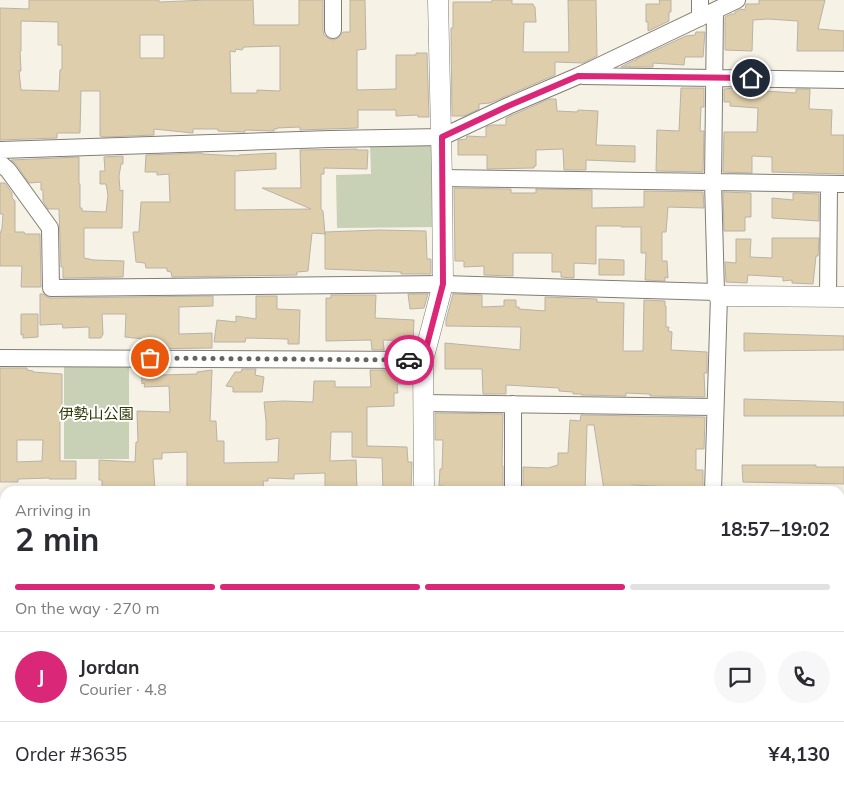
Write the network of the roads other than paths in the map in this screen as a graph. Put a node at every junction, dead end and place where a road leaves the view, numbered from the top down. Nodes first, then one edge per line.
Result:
1 (333, 0) edge
2 (438, 0) edge
3 (700, 0) edge
4 (737, 0) edge
5 (708, 14) junction
6 (333, 30) dead end
7 (578, 76) junction
8 (714, 78) junction
9 (844, 80) edge
10 (442, 137) junction
11 (0, 150) edge
12 (0, 163) edge
13 (442, 178) junction
14 (713, 182) junction
15 (837, 184) edge
16 (443, 284) junction
17 (717, 294) junction
18 (836, 297) edge
19 (0, 358) edge
20 (423, 360) junction
21 (422, 403) junction
22 (513, 404) junction
23 (715, 407) junction
24 (424, 486) edge
25 (513, 486) edge
26 (714, 486) edge

1 - 6 street
2 - 10 street
3 - 5 street
4 - 5 street
5 - 7 street
5 - 8 street
7 - 8 street
7 - 10 street
8 - 9 street
8 - 14 street
10 - 11 street
10 - 13 street
12 - 16 street
13 - 14 street
13 - 16 street
14 - 15 street
14 - 17 street
15 - 18 street
16 - 17 street
16 - 20 street
17 - 18 street
17 - 23 street
19 - 20 street
20 - 21 street
21 - 22 street
21 - 24 street
22 - 23 street
22 - 25 street
23 - 26 street

